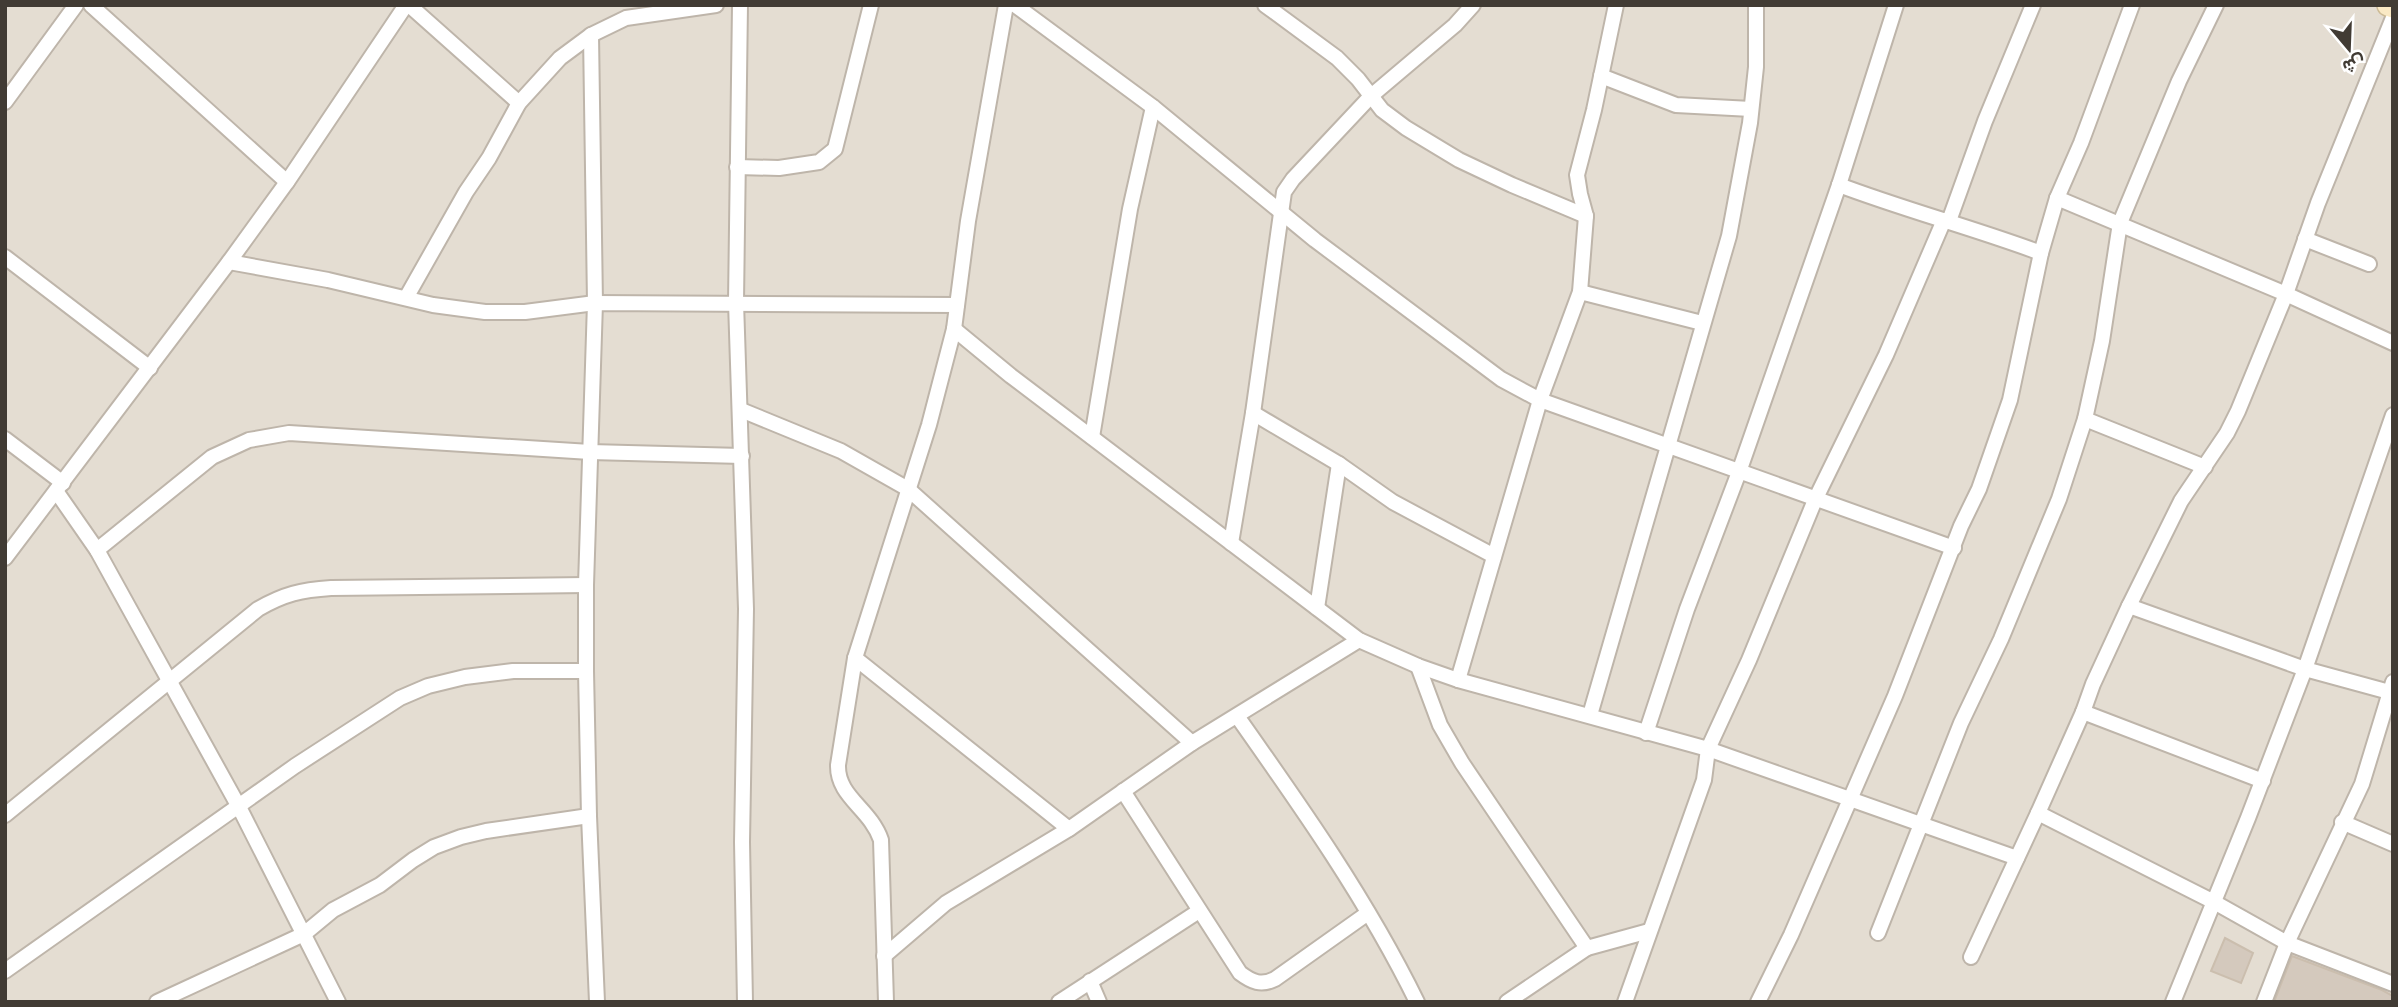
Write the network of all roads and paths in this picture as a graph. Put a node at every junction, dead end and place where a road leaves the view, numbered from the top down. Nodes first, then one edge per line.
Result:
1 (76, 5) edge
2 (91, 5) edge
3 (407, 5) edge
4 (716, 5) edge
5 (740, 5) edge
6 (871, 5) edge
7 (1006, 5) edge
8 (1015, 5) edge
9 (1265, 5) edge
10 (1473, 5) edge
11 (1616, 5) edge
12 (1756, 5) edge
13 (1896, 5) edge
14 (2034, 5) edge
15 (2216, 5) edge
16 (2131, 6) edge
17 (2393, 18) edge
18 (591, 35) junction
19 (1601, 76) junction
20 (1371, 96) junction
21 (5, 102) edge
22 (519, 103) junction
23 (1153, 107) junction
24 (1751, 109) junction
25 (737, 167) junction
26 (287, 182) junction
27 (1839, 185) junction
28 (2057, 198) junction
29 (1281, 212) junction
30 (1586, 216) junction
31 (1947, 220) junction
32 (2120, 223) junction
33 (2305, 239) junction
34 (2041, 253) junction
35 (5, 257) edge
36 (229, 262) junction
37 (2369, 264) dead end
38 (1580, 292) junction
39 (2286, 294) junction
40 (407, 298) junction
41 (736, 302) junction
42 (595, 303) junction
43 (957, 305) junction
44 (1702, 323) junction
45 (954, 329) junction
46 (2393, 343) edge
47 (150, 368) junction
48 (1539, 400) junction
49 (741, 410) junction
50 (1253, 413) junction
51 (2393, 415) edge
52 (2085, 419) junction
53 (1092, 437) junction
54 (5, 439) edge
55 (1666, 447) junction
56 (590, 452) junction
57 (742, 456) junction
58 (1339, 464) junction
59 (2204, 467) junction
60 (1739, 472) junction
61 (60, 487) junction
62 (908, 489) junction
63 (1815, 500) junction
64 (1231, 543) junction
65 (1954, 548) junction
66 (97, 550) junction
67 (1494, 556) junction
68 (5, 558) edge
69 (586, 586) junction
70 (2129, 607) junction
71 (1317, 608) junction
72 (1359, 640) junction
73 (855, 659) junction
74 (1418, 666) junction
75 (2305, 669) junction
76 (586, 671) junction
77 (168, 680) junction
78 (1458, 680) junction
79 (2392, 689) edge
80 (2083, 712) junction
81 (1590, 715) junction
82 (1237, 716) junction
83 (1646, 733) junction
84 (1192, 743) junction
85 (1708, 748) junction
86 (2263, 781) junction
87 (1124, 791) junction
88 (1851, 797) junction
89 (239, 807) junction
90 (2038, 813) junction
91 (5, 815) edge
92 (589, 816) junction
93 (2343, 822) junction
94 (1922, 824) junction
95 (1069, 829) junction
96 (2393, 844) edge
97 (2017, 858) junction
98 (2214, 902) junction
99 (1199, 911) junction
100 (1368, 913) junction
101 (1649, 931) junction
102 (1878, 933) dead end
103 (304, 934) junction
104 (2287, 943) junction
105 (1587, 948) junction
106 (884, 956) junction
107 (1971, 957) dead end
108 (5, 971) edge
109 (1090, 981) junction
110 (2393, 984) edge
111 (157, 1002) edge
112 (338, 1002) edge
113 (597, 1002) edge
114 (745, 1002) edge
115 (886, 1002) edge
116 (1059, 1002) edge
117 (1099, 1002) edge
118 (1417, 1002) edge
119 (1507, 1002) edge
120 (1625, 1002) edge
121 (1758, 1002) edge
122 (2173, 1002) edge
123 (2264, 1002) edge

1 - 21 street
2 - 26 street
3 - 22 street
3 - 26 street
4 - 18 street
5 - 25 street
6 - 25 street
7 - 43 street
8 - 23 street
9 - 20 street
10 - 20 street
11 - 19 street
12 - 24 street
13 - 27 street
14 - 31 street
15 - 32 street
16 - 28 street
17 - 33 street
18 - 22 street
18 - 42 street
19 - 24 street
19 - 30 street
20 - 29 street
20 - 30 street
22 - 40 street
23 - 29 street
23 - 53 street
24 - 44 street
25 - 41 street
26 - 36 street
27 - 31 street
27 - 60 street
28 - 32 street
28 - 34 street
29 - 48 street
29 - 50 street
30 - 38 street
31 - 34 street
31 - 63 street
32 - 39 street
32 - 52 street
33 - 37 street
33 - 39 street
34 - 65 street
35 - 47 street
36 - 40 street
36 - 47 street
38 - 44 street
38 - 48 street
39 - 46 street
39 - 59 street
40 - 42 street
41 - 42 street
41 - 43 street
41 - 49 street
42 - 56 street
43 - 45 street
44 - 55 street
45 - 53 street
45 - 62 street
47 - 61 street
48 - 55 street
48 - 67 street
49 - 57 street
49 - 62 street
50 - 58 street
50 - 64 street
51 - 75 street
52 - 59 street
52 - 94 street
53 - 64 street
54 - 61 street
55 - 60 street
55 - 81 street
56 - 57 street
56 - 66 street
56 - 69 street
57 - 114 street
58 - 67 street
58 - 71 street
59 - 70 street
60 - 63 street
60 - 83 street
61 - 66 street
61 - 68 street
62 - 73 street
62 - 84 street
63 - 65 street
63 - 85 street
64 - 71 street
65 - 88 street
66 - 77 street
67 - 78 street
69 - 76 street
69 - 77 street
70 - 75 street
70 - 80 street
71 - 72 street
72 - 74 street
72 - 82 street
73 - 95 street
73 - 106 street
74 - 78 street
74 - 105 street
75 - 79 street
75 - 86 street
76 - 89 street
76 - 92 street
77 - 89 street
77 - 91 street
78 - 81 street
79 - 93 street
80 - 86 street
80 - 90 street
81 - 83 street
82 - 84 street
82 - 100 street
83 - 85 street
84 - 87 street
85 - 88 street
85 - 101 street
86 - 98 street
87 - 95 street
87 - 99 street
88 - 94 street
88 - 121 street
89 - 103 street
89 - 108 street
90 - 97 street
90 - 98 street
92 - 103 street
92 - 113 street
93 - 96 street
93 - 104 street
94 - 97 street
94 - 102 street
95 - 106 street
97 - 107 street
98 - 104 street
98 - 122 street
99 - 100 street
99 - 109 street
100 - 118 street
101 - 105 street
101 - 120 street
103 - 111 street
103 - 112 street
104 - 110 street
104 - 123 street
105 - 119 street
106 - 115 street
109 - 116 street
109 - 117 street

